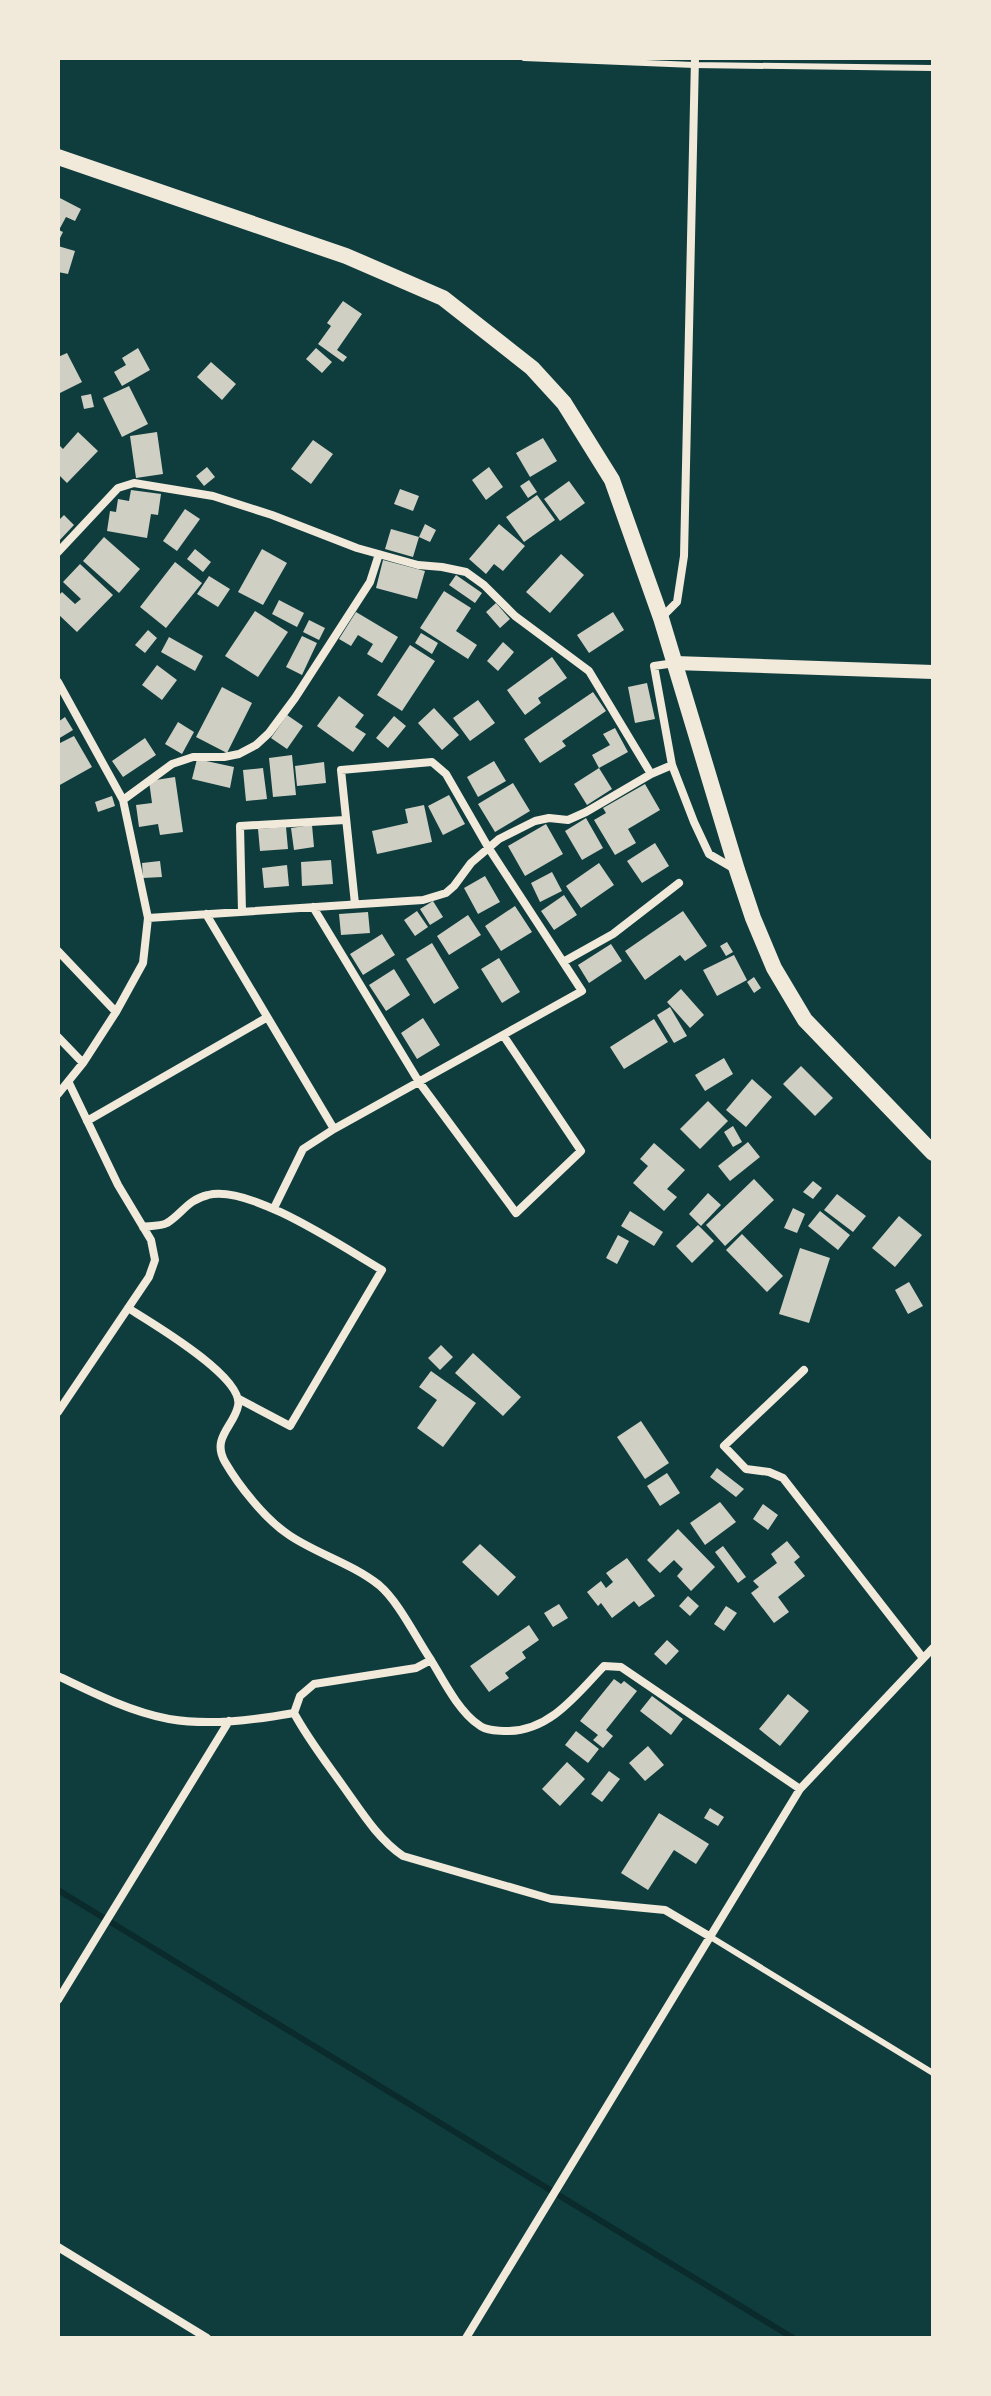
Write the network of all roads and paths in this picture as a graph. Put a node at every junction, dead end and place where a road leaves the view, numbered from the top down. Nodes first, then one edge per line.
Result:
1 (524, 58) edge
2 (694, 61) edge
3 (933, 68) edge
4 (58, 157) edge
5 (58, 552) edge
6 (379, 554) junction
7 (661, 618) junction
8 (675, 663) junction
9 (933, 672) edge
10 (58, 682) edge
11 (672, 765) junction
12 (651, 774) junction
13 (123, 800) junction
14 (345, 820) junction
15 (488, 847) junction
16 (737, 870) junction
17 (679, 883) dead end
18 (355, 904) junction
19 (313, 907) junction
20 (242, 912) junction
21 (206, 914) junction
22 (148, 918) junction
23 (58, 951) edge
24 (563, 962) junction
25 (116, 1012) junction
26 (266, 1018) junction
27 (503, 1035) junction
28 (58, 1037) edge
29 (83, 1063) junction
30 (419, 1082) junction
31 (69, 1083) junction
32 (58, 1094) edge
33 (87, 1121) junction
34 (334, 1129) junction
35 (933, 1153) edge
36 (274, 1208) junction
37 (143, 1227) junction
38 (128, 1308) junction
39 (804, 1370) dead end
40 (239, 1399) junction
41 (58, 1412) edge
42 (933, 1648) edge
43 (923, 1658) junction
44 (431, 1660) junction
45 (58, 1676) edge
46 (294, 1713) junction
47 (229, 1721) junction
48 (800, 1789) junction
49 (709, 1936) junction
50 (58, 2000) edge
51 (933, 2073) edge
52 (58, 2247) edge
53 (207, 2338) edge
54 (466, 2338) edge

1 - 2 lane
2 - 3 lane
2 - 7 street
4 - 7 main road
5 - 6 street
6 - 12 street
6 - 13 street
7 - 8 main road
8 - 9 street
8 - 11 street
8 - 16 main road
10 - 13 street
11 - 12 street
11 - 16 street
12 - 15 street
13 - 22 street
14 - 15 street
14 - 18 street
14 - 20 street
15 - 18 street
15 - 24 street
16 - 35 main road
17 - 24 street
18 - 19 street
19 - 20 street
19 - 30 street
20 - 21 street
21 - 22 street
21 - 26 street
22 - 25 street
23 - 25 street
24 - 27 street
25 - 29 street
26 - 33 street
26 - 34 street
27 - 30 street
27 - 30 street
28 - 29 street
29 - 31 street
30 - 34 street
31 - 32 street
31 - 33 street
33 - 37 street
34 - 36 street
36 - 37 street
36 - 40 street
37 - 38 street
38 - 40 street
38 - 41 street
39 - 43 street
40 - 44 street
42 - 43 street
43 - 48 street
44 - 46 street
44 - 48 street
45 - 47 street
46 - 47 street
46 - 49 street
47 - 50 street
48 - 49 street
49 - 51 lane
49 - 54 street
52 - 53 street

